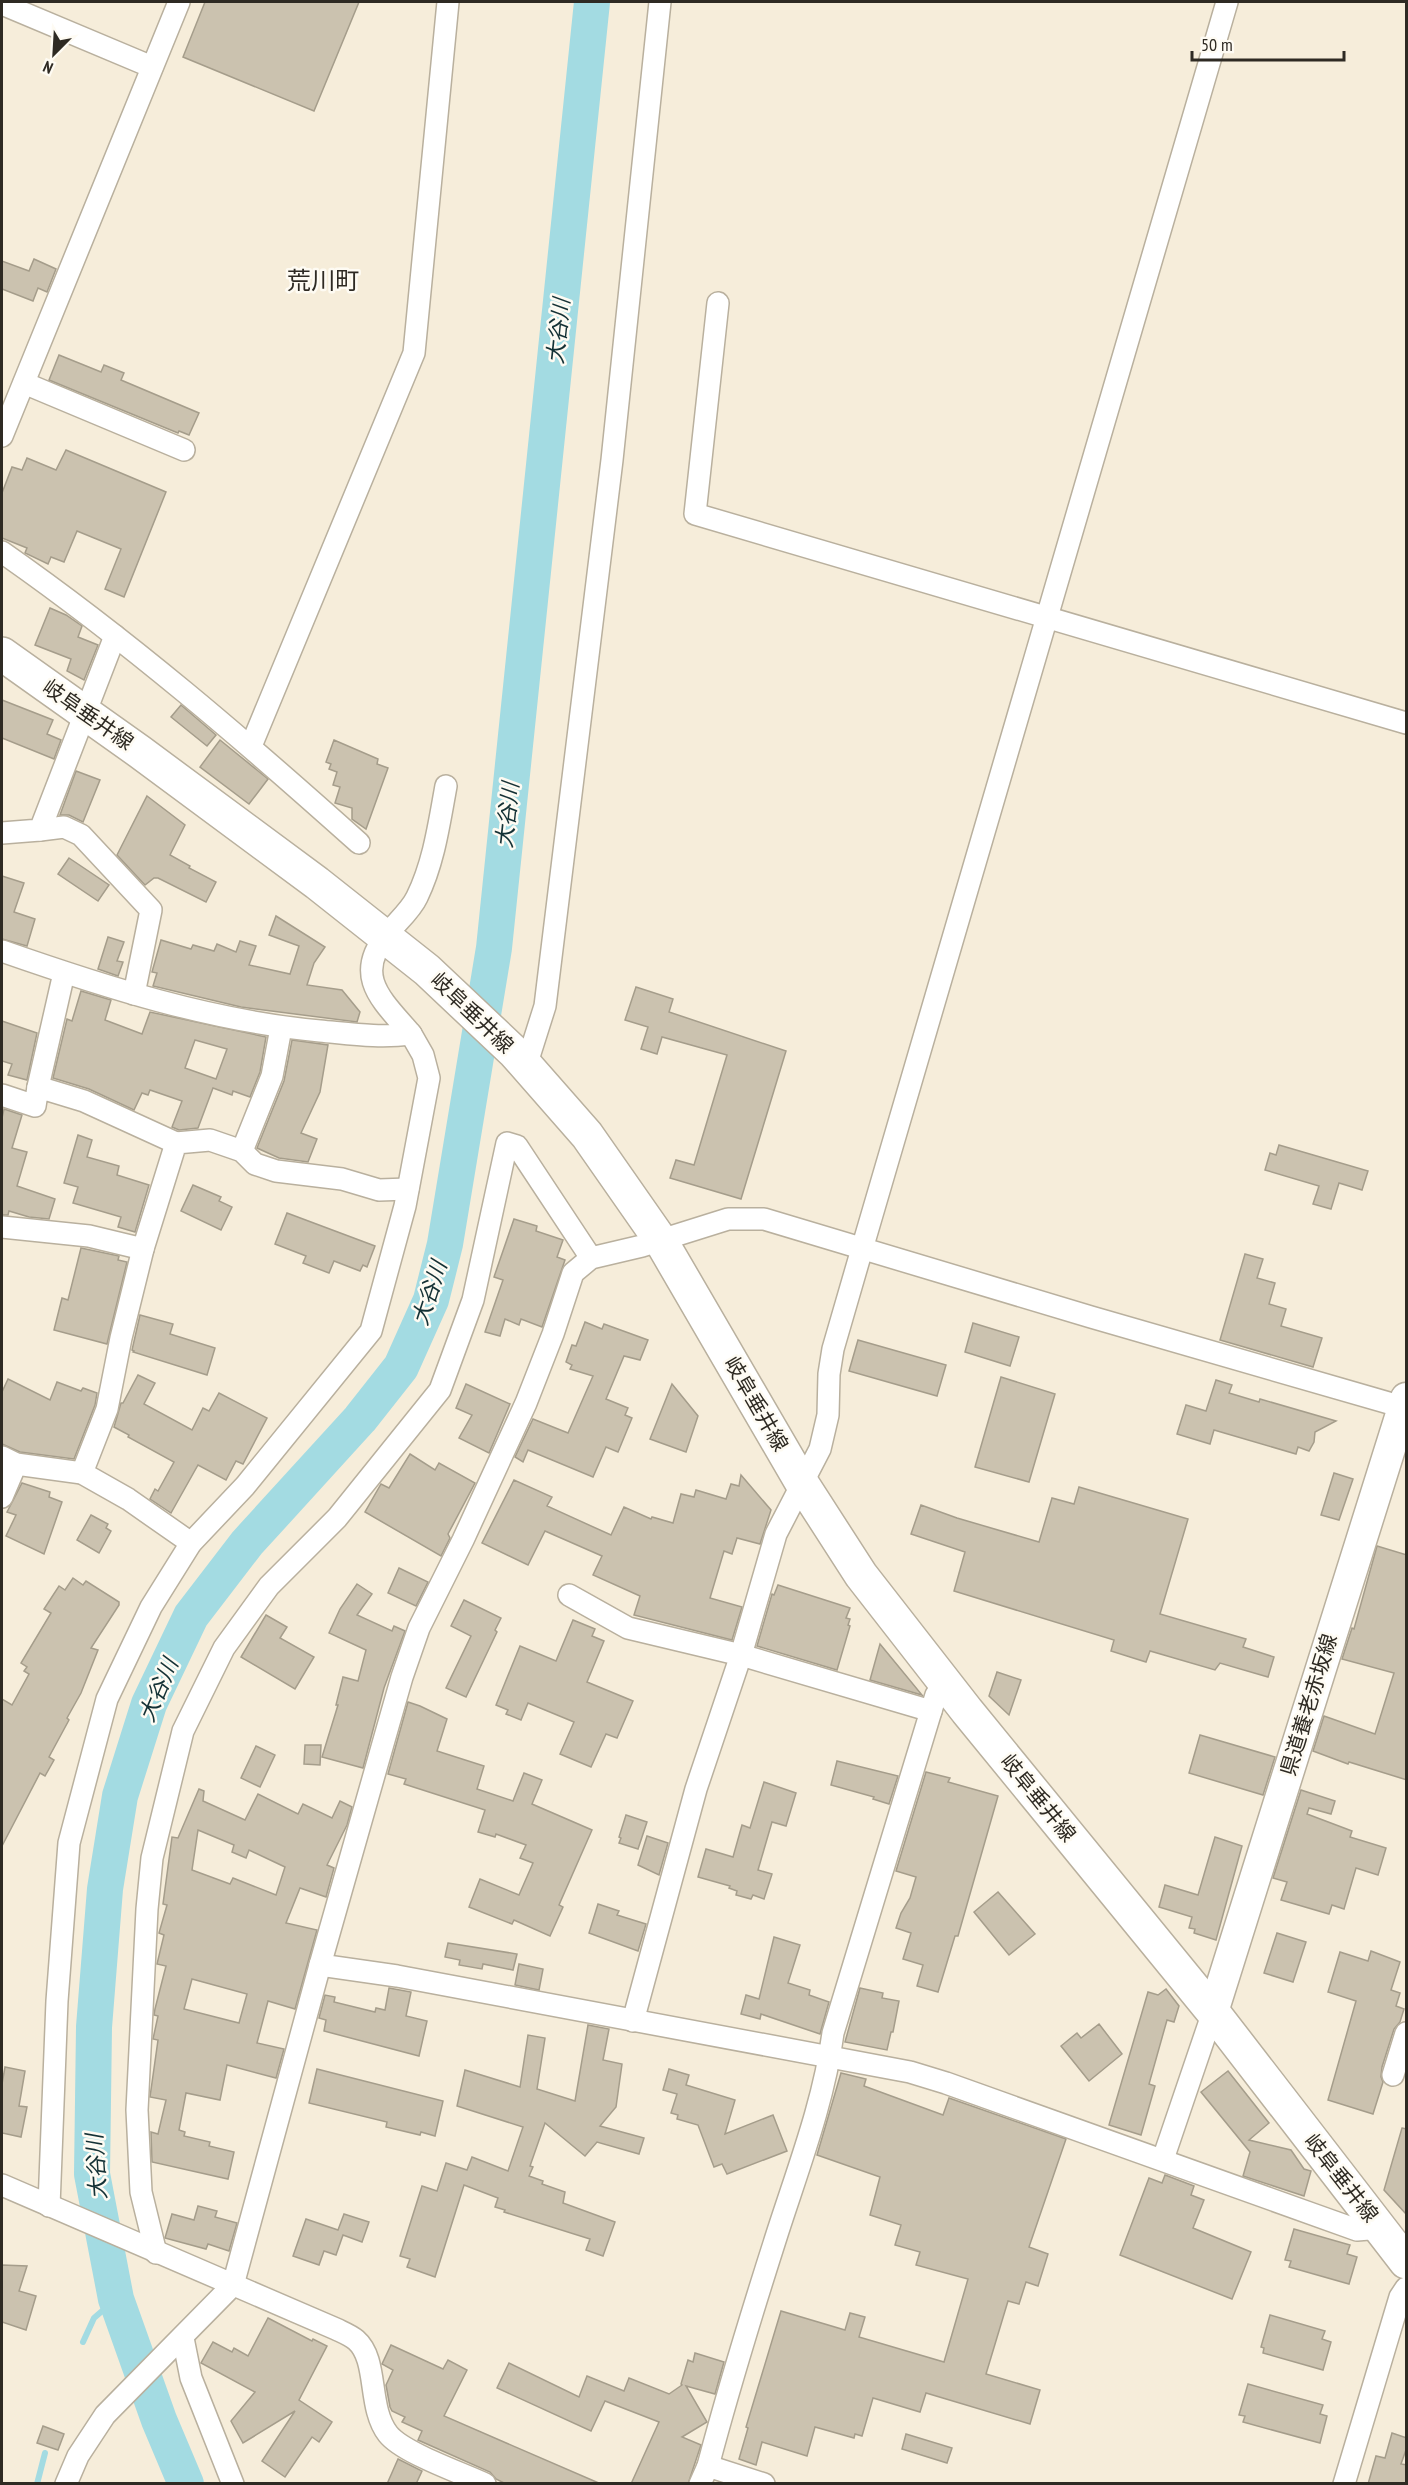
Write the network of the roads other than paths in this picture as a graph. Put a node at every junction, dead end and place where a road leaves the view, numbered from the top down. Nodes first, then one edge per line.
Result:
1 (179, 2) edge
2 (447, 2) edge
3 (660, 2) edge
4 (1227, 2) edge
5 (2, 4) edge
6 (152, 67) junction
7 (718, 303) dead end
8 (24, 383) junction
9 (2, 436) edge
10 (184, 450) dead end
11 (2, 552) edge
12 (1047, 620) junction
13 (115, 636) junction
14 (2, 654) edge
15 (85, 713) junction
16 (1407, 723) edge
17 (251, 747) junction
18 (446, 786) dead end
19 (40, 830) junction
20 (2, 833) edge
21 (359, 843) dead end
22 (385, 936) junction
23 (2, 951) edge
24 (64, 973) junction
25 (134, 994) junction
26 (281, 1028) junction
27 (411, 1034) junction
28 (521, 1060) junction
29 (38, 1087) junction
30 (2, 1095) edge
31 (176, 1143) junction
32 (242, 1151) junction
33 (408, 1190) junction
34 (2, 1227) edge
35 (661, 1241) junction
36 (143, 1249) junction
37 (862, 1249) junction
38 (591, 1258) junction
39 (1405, 1404) edge
40 (9, 1460) edge
41 (82, 1473) junction
42 (802, 1485) junction
43 (2, 1497) edge
44 (191, 1543) junction
45 (569, 1595) dead end
46 (741, 1655) junction
47 (938, 1697) junction
48 (320, 1965) junction
49 (1213, 2012) junction
50 (633, 2021) junction
51 (1407, 2033) edge
52 (830, 2057) junction
53 (1393, 2075) dead end
54 (1163, 2160) junction
55 (2, 2185) edge
56 (55, 2209) junction
57 (1396, 2242) edge
58 (151, 2251) junction
59 (233, 2285) junction
60 (1407, 2288) edge
61 (176, 2345) junction
62 (704, 2475) edge
63 (66, 2484) edge
64 (233, 2484) edge
65 (485, 2484) edge
66 (764, 2484) edge
67 (1344, 2484) edge

1 - 6 street
2 - 17 street
3 - 28 street
4 - 12 street
5 - 6 street
6 - 8 street
7 - 12 street
8 - 9 street
8 - 10 street
11 - 13 street
12 - 16 street
12 - 37 street
13 - 15 street
13 - 17 street
14 - 15 main road, 岐阜垂井線
15 - 19 street
15 - 22 main road, 岐阜垂井線
17 - 21 street
18 - 22 street
19 - 20 street
19 - 25 street
22 - 27 street
22 - 28 main road, 岐阜垂井線
23 - 24 street
24 - 25 street
24 - 29 street
25 - 26 street
26 - 27 street
26 - 32 street
27 - 33 street
28 - 35 main road, 岐阜垂井線
29 - 30 street
29 - 31 street
31 - 32 street
31 - 36 street
32 - 33 street
33 - 44 street
34 - 36 street
35 - 37 street
35 - 38 street
35 - 42 main road, 岐阜垂井線
36 - 41 street
37 - 39 street
37 - 42 street
38 - 48 street
38 - 58 street
39 - 49 main road, 県道養老赤坂線
40 - 41 street
40 - 43 street
41 - 44 street
42 - 46 street
42 - 47 main road, 岐阜垂井線
44 - 56 street
45 - 46 street
46 - 47 street
46 - 50 street
47 - 49 main road, 岐阜垂井線
47 - 52 street
48 - 50 street
48 - 59 street
49 - 54 street
49 - 57 main road, 岐阜垂井線
50 - 52 street
51 - 53 street
52 - 54 street
52 - 62 street
54 - 57 street
55 - 56 street
56 - 58 street
58 - 59 street
59 - 61 street
59 - 65 street
60 - 67 street
61 - 63 street
61 - 64 street
62 - 66 street

